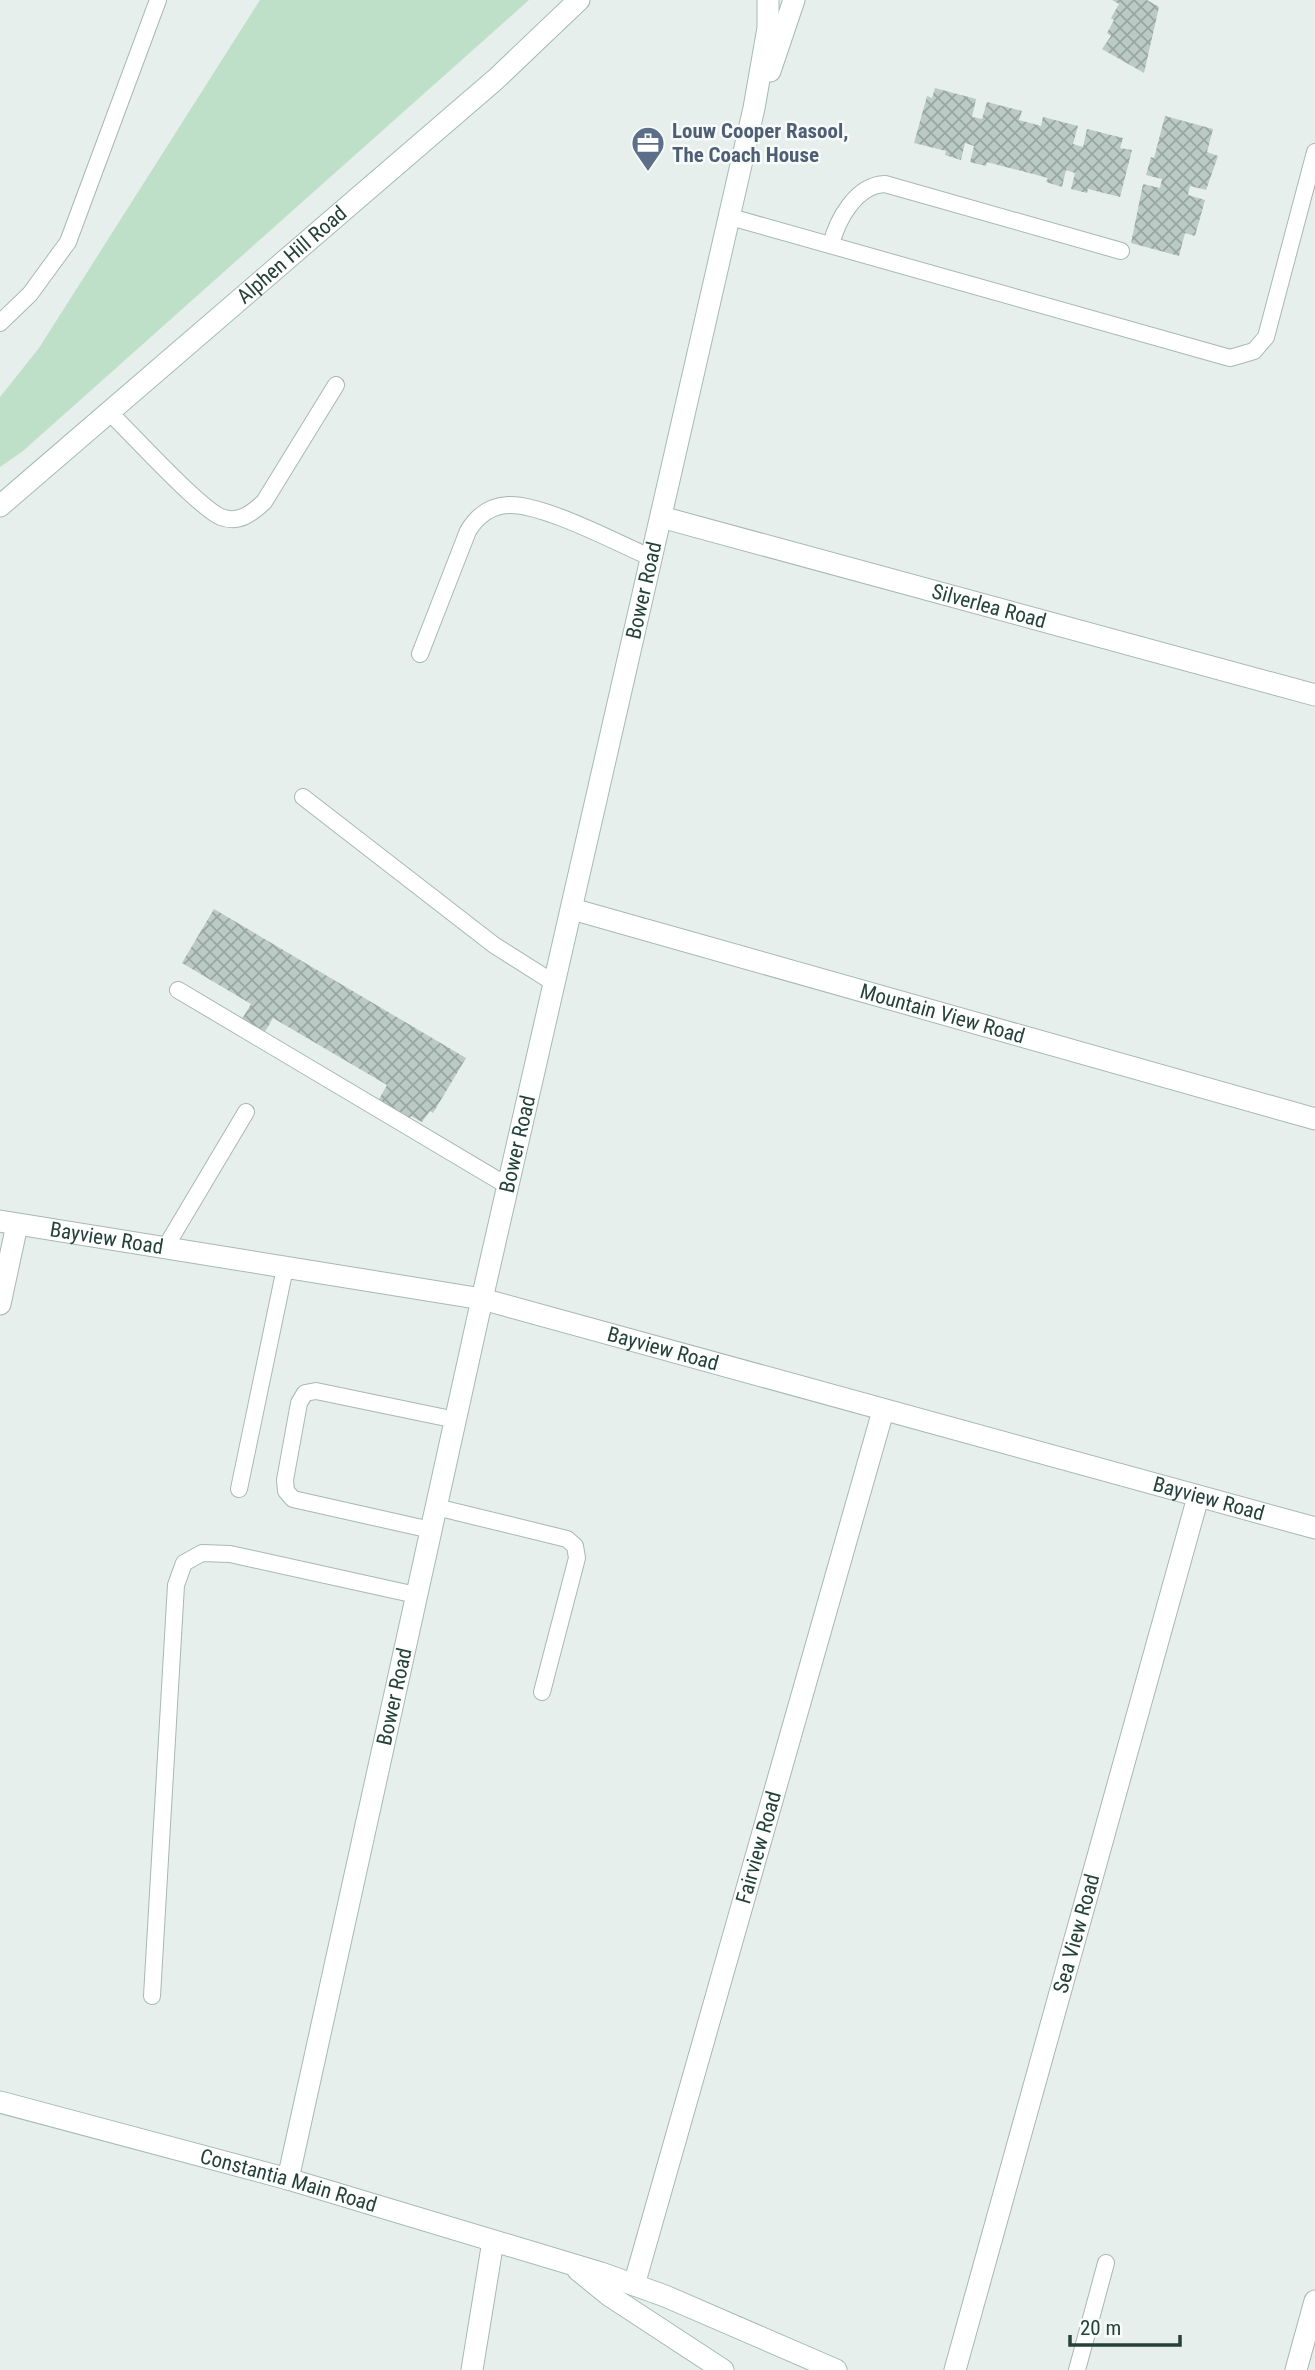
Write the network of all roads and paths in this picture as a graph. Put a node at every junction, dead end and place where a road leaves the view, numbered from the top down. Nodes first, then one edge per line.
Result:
1 (158, 0) edge
2 (579, 0) edge
3 (768, 0) edge
4 (794, 0) edge
5 (754, 108) junction
6 (1315, 152) edge
7 (727, 216) junction
8 (831, 245) junction
9 (1121, 251) dead end
10 (0, 323) edge
11 (336, 385) dead end
12 (109, 412) junction
13 (0, 506) edge
14 (661, 517) junction
15 (652, 558) junction
16 (420, 654) dead end
17 (1315, 695) edge
18 (303, 797) dead end
19 (572, 909) junction
20 (554, 983) junction
21 (178, 990) dead end
22 (246, 1112) dead end
23 (1315, 1119) edge
24 (508, 1186) junction
25 (9, 1223) edge
26 (165, 1248) junction
27 (285, 1268) junction
28 (482, 1299) junction
29 (0, 1304) edge
30 (883, 1411) junction
31 (456, 1420) junction
32 (239, 1489) dead end
33 (1198, 1497) junction
34 (436, 1507) junction
35 (1315, 1528) edge
36 (431, 1530) junction
37 (416, 1595) junction
38 (542, 1692) dead end
39 (152, 1996) dead end
40 (0, 2102) edge
41 (288, 2179) junction
42 (493, 2241) junction
43 (1106, 2263) dead end
44 (574, 2267) junction
45 (634, 2285) junction
46 (1315, 2301) edge
47 (472, 2370) edge
48 (723, 2370) edge
49 (836, 2370) edge
50 (955, 2370) edge
51 (1077, 2370) edge
52 (1296, 2370) edge

1 - 10 lane
2 - 12 street, Alphen Hill Road
3 - 5 street, Bower Road
4 - 5 street, Bower Road
5 - 7 street, Bower Road
6 - 8 lane
7 - 8 lane
7 - 14 street, Bower Road
8 - 9 lane
11 - 12 lane
12 - 13 street, Alphen Hill Road
14 - 15 street, Bower Road
14 - 17 street, Silverlea Road
15 - 16 lane
15 - 19 street, Bower Road
18 - 20 lane
19 - 20 street, Bower Road
19 - 23 street, Mountain View Road
20 - 24 street, Bower Road
21 - 24 lane
22 - 26 lane
24 - 28 street, Bower Road
25 - 26 street, Bayview Road
25 - 29 street
26 - 27 street, Bayview Road
27 - 28 street, Bayview Road
27 - 32 lane
28 - 30 street, Bayview Road
28 - 31 street, Bower Road
30 - 33 street, Bayview Road
30 - 45 street, Fairview Road
31 - 34 street, Bower Road
31 - 36 lane
33 - 35 street, Bayview Road
33 - 50 street, Sea View Road
34 - 36 street, Bower Road
34 - 38 lane
36 - 37 street, Bower Road
37 - 39 lane
37 - 41 street, Bower Road
40 - 41 street, Constantia Main Road
41 - 42 street, Constantia Main Road
42 - 44 street, Constantia Main Road
42 - 47 street
43 - 51 lane
44 - 45 street, Constantia Main Road
44 - 48 street, Constantia Main Road
45 - 49 street, Constantia Main Road
46 - 52 street

